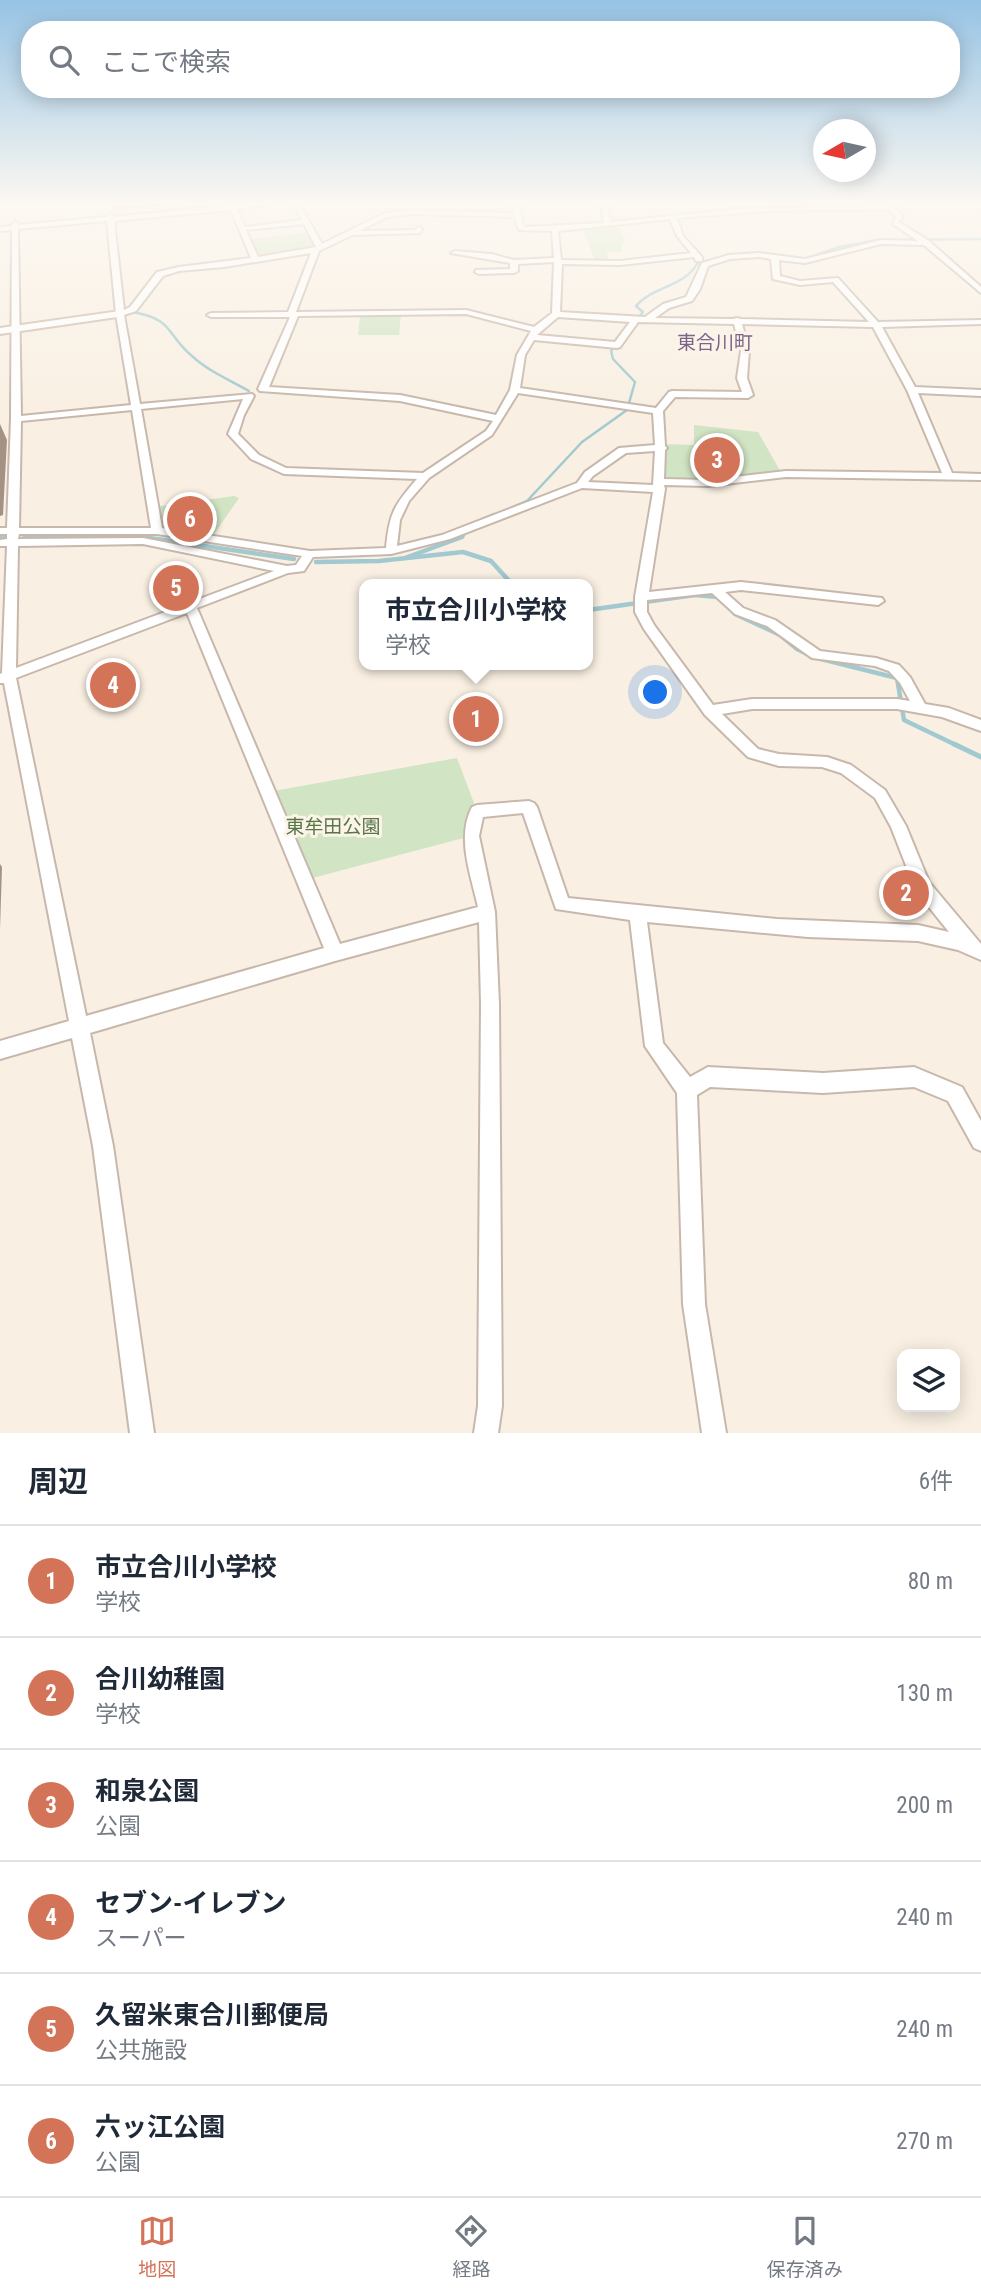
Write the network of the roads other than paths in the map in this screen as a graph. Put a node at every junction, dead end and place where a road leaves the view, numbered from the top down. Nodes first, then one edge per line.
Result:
1 (14, 272) edge
2 (115, 272) edge
3 (168, 272) edge
4 (309, 272) edge
5 (479, 272) dead end
6 (512, 272) edge
7 (558, 272) edge
8 (702, 272) edge
9 (776, 272) edge
10 (959, 272) edge
11 (981, 291) edge
12 (120, 314) junction
13 (211, 314) dead end
14 (556, 314) junction
15 (293, 315) junction
16 (636, 319) junction
17 (648, 319) junction
18 (737, 320) junction
19 (981, 322) edge
20 (876, 325) junction
21 (14, 329) junction
22 (0, 331) edge
23 (535, 333) junction
24 (263, 388) junction
25 (514, 390) junction
26 (912, 390) junction
27 (981, 393) edge
28 (250, 396) junction
29 (136, 406) junction
30 (658, 411) junction
31 (16, 419) junction
32 (499, 419) junction
33 (662, 448) junction
34 (425, 476) junction
35 (981, 477) edge
36 (949, 478) junction
37 (581, 485) junction
38 (660, 486) junction
39 (157, 531) junction
40 (6, 537) edge
41 (391, 551) junction
42 (310, 554) junction
43 (286, 570) junction
44 (714, 588) junction
45 (878, 601) dead end
46 (641, 602) junction
47 (191, 608) junction
48 (4, 678) edge
49 (920, 707) junction
50 (710, 710) junction
51 (981, 726) edge
52 (487, 912) junction
53 (638, 915) junction
54 (976, 949) edge
55 (335, 953) junction
56 (81, 1026) junction
57 (0, 1050) edge
58 (687, 1090) junction
59 (981, 1139) edge
60 (142, 1433) edge
61 (486, 1433) edge
62 (714, 1433) edge

1 - 21 street
2 - 12 street
3 - 12 street
4 - 15 street
5 - 6 street
7 - 14 street
8 - 17 street
9 - 20 street
10 - 11 street
12 - 21 street
12 - 29 street
13 - 15 street
14 - 16 street
14 - 23 street
15 - 23 street
15 - 24 street
16 - 17 street
16 - 23 street
17 - 18 street
18 - 20 street
18 - 30 street
19 - 20 street
20 - 26 street
21 - 22 street
21 - 31 street
23 - 25 street
24 - 28 street
24 - 32 street
25 - 30 street
25 - 32 street
26 - 27 street
26 - 36 street
28 - 29 street
28 - 34 street
29 - 31 street
29 - 39 street
30 - 33 street
31 - 40 street
32 - 34 street
33 - 37 street
33 - 38 street
34 - 41 street
35 - 36 street
36 - 38 street
37 - 38 street
37 - 41 street
38 - 46 street
39 - 40 street
39 - 42 street
40 - 43 street
40 - 48 street
41 - 42 street
42 - 43 street
43 - 47 street
44 - 45 street
44 - 46 street
44 - 49 street
46 - 50 street
47 - 48 street
47 - 55 street
48 - 56 street
49 - 50 street
49 - 51 street
50 - 54 street
52 - 53 street
52 - 55 street
52 - 61 street
53 - 54 street
53 - 58 street
55 - 56 street
56 - 57 street
56 - 60 street
58 - 59 street
58 - 62 street

